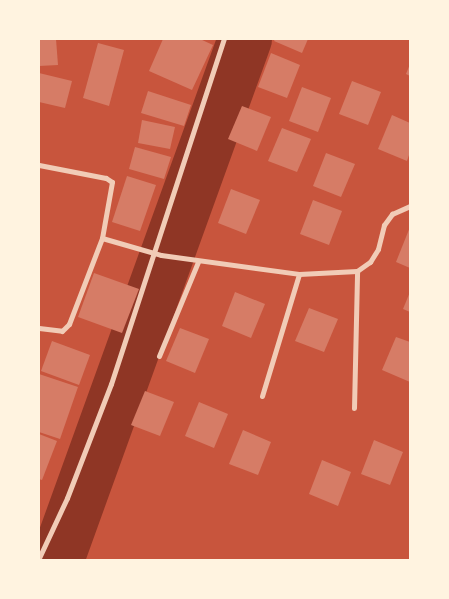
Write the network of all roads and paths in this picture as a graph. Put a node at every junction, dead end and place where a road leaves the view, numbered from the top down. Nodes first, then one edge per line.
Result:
1 (224, 39) edge
2 (39, 165) edge
3 (410, 206) edge
4 (102, 238) junction
5 (158, 255) junction
6 (198, 262) junction
7 (357, 271) junction
8 (299, 274) junction
9 (39, 328) edge
10 (159, 356) dead end
11 (262, 396) dead end
12 (354, 408) dead end
13 (39, 558) edge

1 - 5 street
2 - 4 street
3 - 7 street
4 - 5 street
4 - 9 street
5 - 6 street
5 - 13 street
6 - 8 street
6 - 10 street
7 - 8 street
7 - 12 street
8 - 11 street

